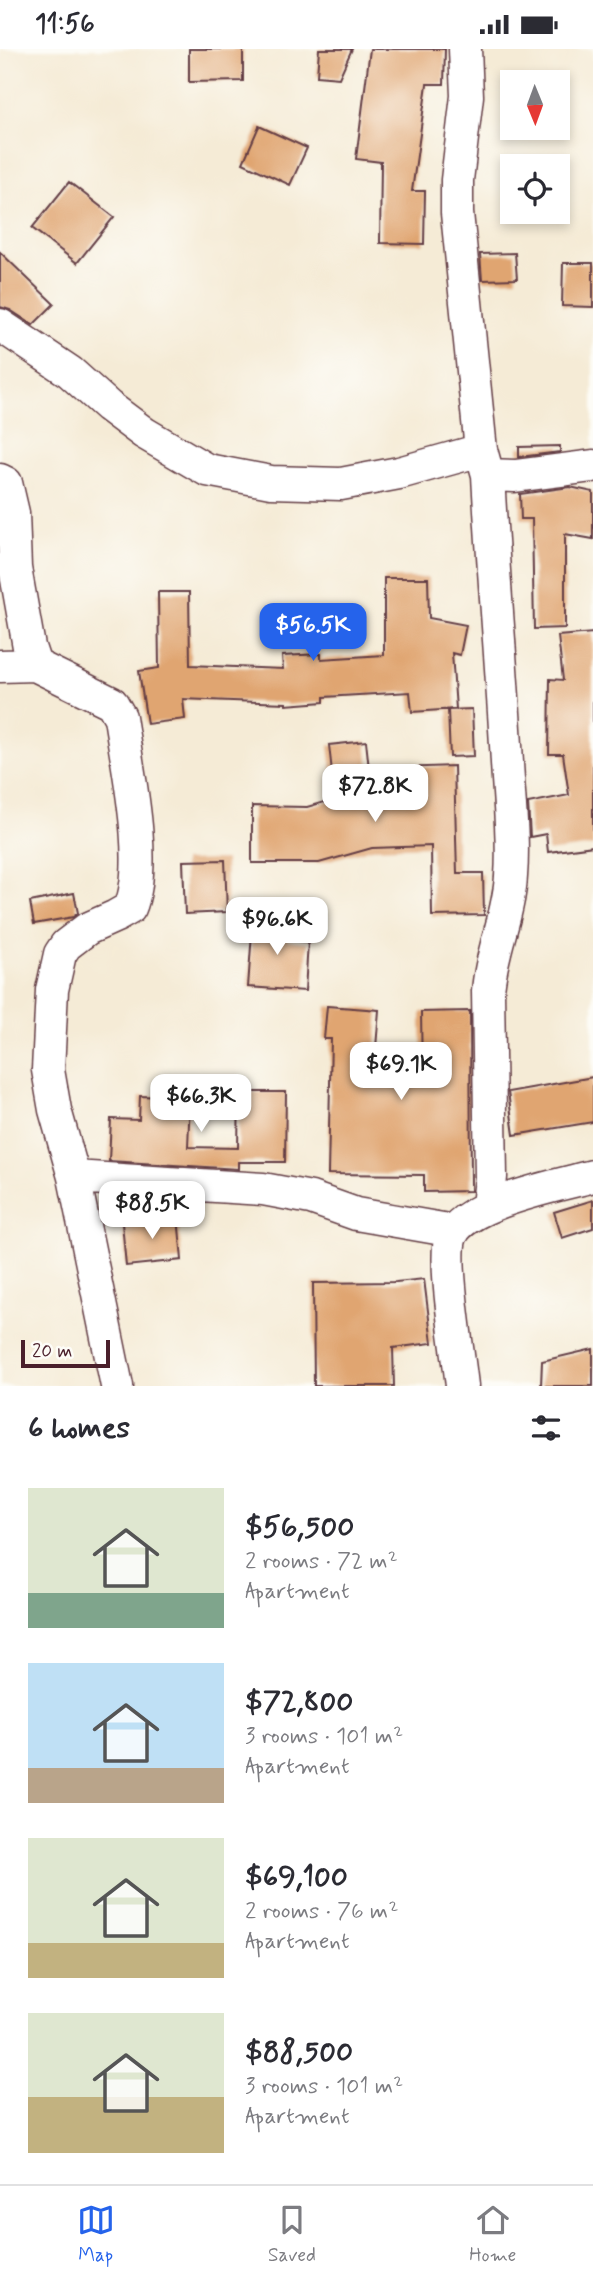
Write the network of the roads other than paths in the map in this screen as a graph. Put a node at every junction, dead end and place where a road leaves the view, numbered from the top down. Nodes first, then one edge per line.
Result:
1 (466, 50) edge
2 (0, 325) edge
3 (484, 463) junction
4 (592, 466) edge
5 (0, 480) edge
6 (35, 665) junction
7 (0, 666) edge
8 (593, 1176) edge
9 (74, 1177) junction
10 (488, 1207) junction
11 (454, 1231) junction
12 (117, 1386) edge
13 (462, 1386) edge

1 - 3 street
2 - 3 street
3 - 4 street
3 - 10 street
5 - 6 street
6 - 7 street
6 - 9 street
8 - 10 street
9 - 11 street
9 - 12 street
10 - 11 street
11 - 13 street

